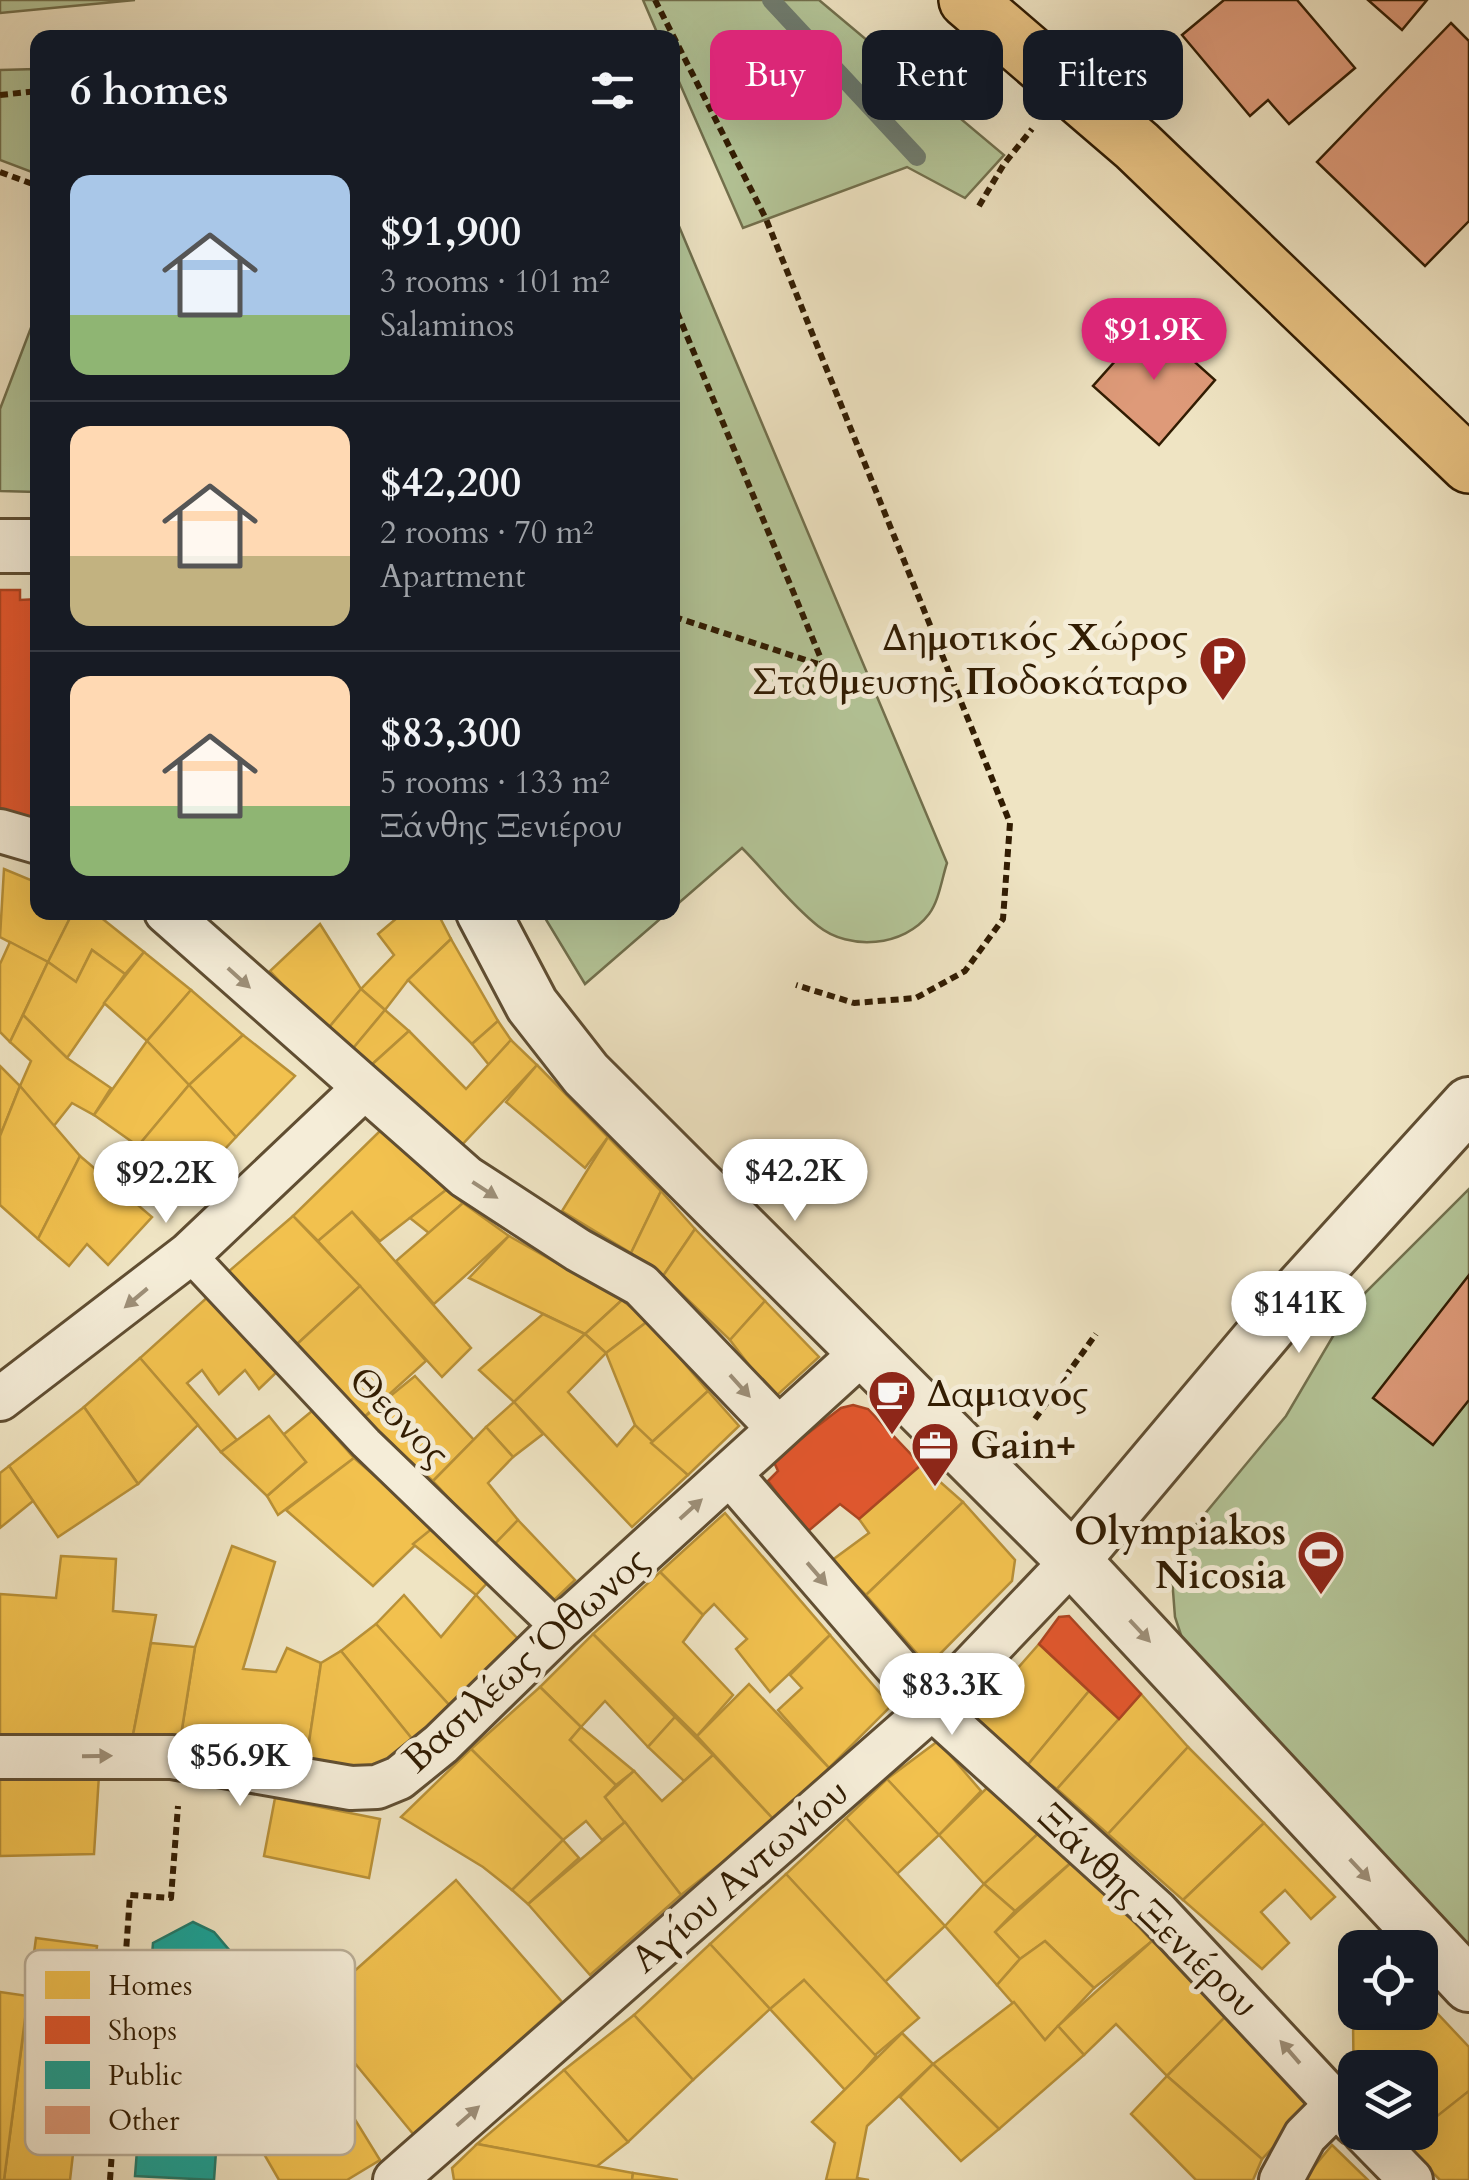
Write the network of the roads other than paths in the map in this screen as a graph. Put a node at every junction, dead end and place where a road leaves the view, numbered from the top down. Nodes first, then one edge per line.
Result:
1 (968, 0) edge
2 (1469, 466) edge
3 (0, 546) edge
4 (30, 546) edge
5 (0, 831) edge
6 (30, 840) edge
7 (175, 920) edge
8 (487, 920) edge
9 (362, 1090) junction
10 (1469, 1104) edge
11 (189, 1254) junction
12 (864, 1351) junction
13 (0, 1399) edge
14 (778, 1428) junction
15 (730, 1474) junction
16 (1073, 1560) junction
17 (559, 1628) junction
18 (932, 1708) junction
19 (0, 1757) edge
20 (1469, 1985) edge
21 (1338, 2105) edge
22 (1338, 2125) edge
23 (1382, 2150) edge
24 (395, 2180) edge
25 (1281, 2180) edge
26 (1411, 2180) edge

1 - 2 main road
3 - 4 street
5 - 6 street
7 -> 9 street
8 - 12 street
9 - 11 street
9 -> 14 street
10 - 16 street
11 -> 13 street
11 - 17 street, Θεονος
12 - 14 street, Βασιλέως Όθωνος
12 - 16 street
14 - 15 street, Βασιλέως Όθωνος
17 -> 15 street, Βασιλέως Όθωνος
15 -> 18 street, Ξάνθης Ξενιέρου
16 - 18 street, Αγίου Αντωνίου
16 -> 20 street
19 -> 17 street, Βασιλέως Όθωνος
21 -> 18 street, Ξάνθης Ξενιέρου
24 -> 18 street, Αγίου Αντωνίου
22 - 25 street
23 - 26 street, Ξάνθης Ξενιέρου

